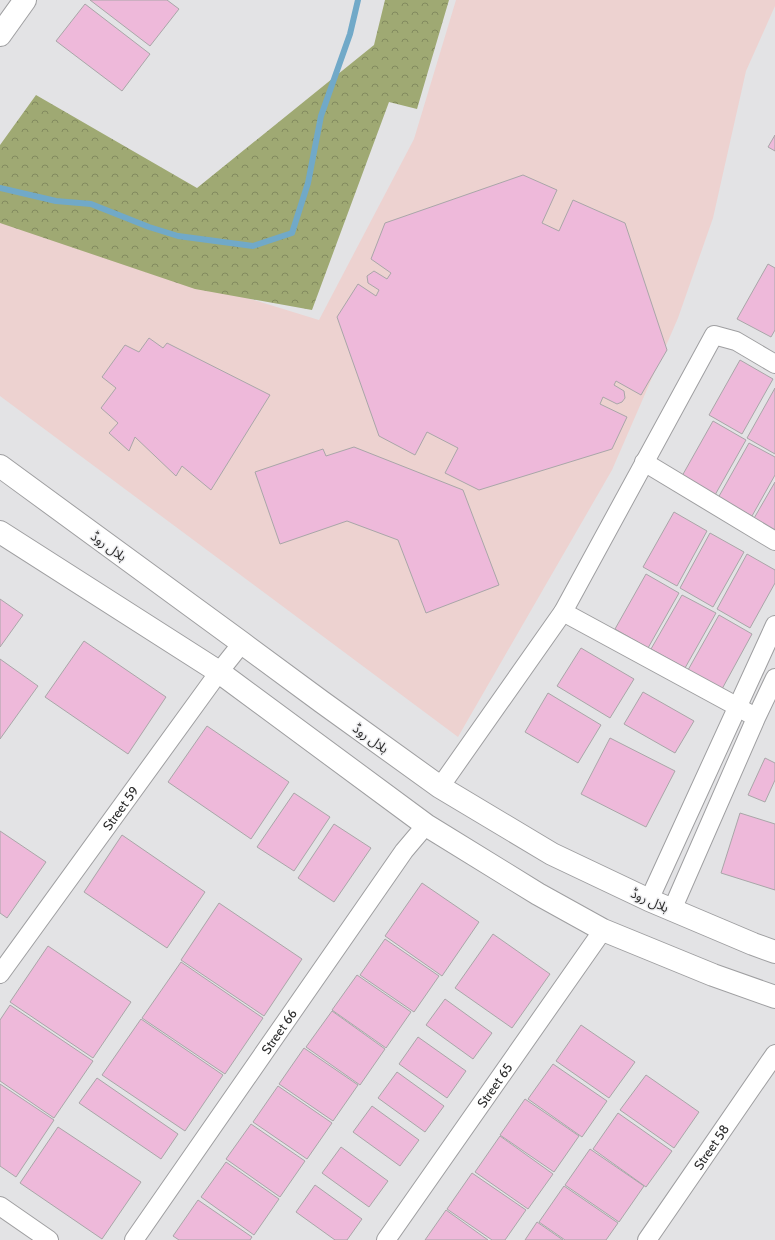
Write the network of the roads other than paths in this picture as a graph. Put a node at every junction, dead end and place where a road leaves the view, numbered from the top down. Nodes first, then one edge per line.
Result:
1 (25, 0) edge
2 (0, 35) edge
3 (775, 364) edge
4 (644, 462) junction
5 (0, 466) edge
6 (0, 532) edge
7 (775, 540) edge
8 (562, 612) junction
9 (775, 624) edge
10 (242, 643) junction
11 (219, 672) junction
12 (775, 678) edge
13 (738, 707) junction
14 (764, 711) edge
15 (440, 787) junction
16 (426, 825) junction
17 (649, 900) junction
18 (672, 910) junction
19 (603, 930) junction
20 (775, 952) edge
21 (0, 974) edge
22 (775, 997) edge
23 (775, 1054) edge
24 (0, 1206) edge
25 (49, 1240) edge
26 (134, 1240) edge
27 (386, 1240) edge
28 (647, 1240) edge

1 - 2 street
3 - 4 street
4 - 7 street
4 - 8 street
5 - 10 street, ہلال روڈ
6 - 11 street
8 - 13 street
8 - 15 street
9 - 13 street
10 - 11 street, Street 59
10 - 15 street, ہلال روڈ
11 - 16 street
11 - 21 street, Street 59
12 - 14 street
13 - 14 street
13 - 17 street
14 - 18 street
15 - 17 street, ہلال روڈ
16 - 19 street
16 - 26 street, Street 66
17 - 18 street, ہلال روڈ
18 - 20 street, ہلال روڈ
19 - 22 street
19 - 27 street, Street 65
23 - 28 street, Street 58
24 - 25 street

